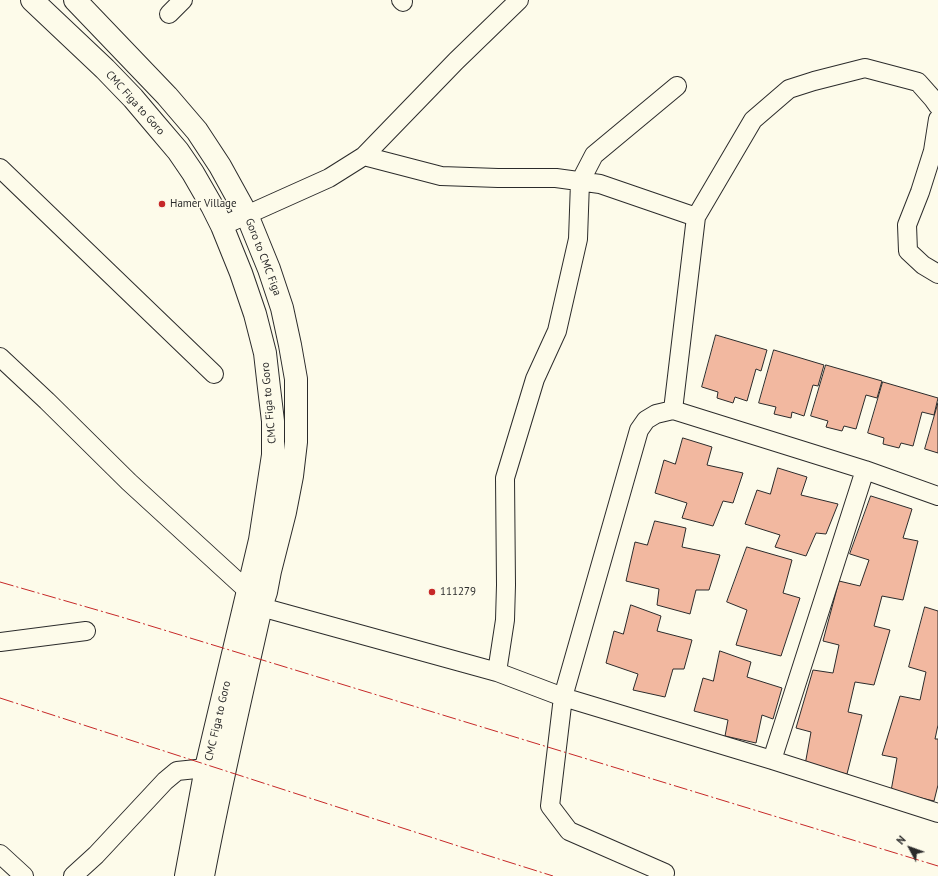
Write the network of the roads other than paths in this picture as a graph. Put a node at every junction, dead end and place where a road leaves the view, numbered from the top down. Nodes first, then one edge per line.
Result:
1 (32, 0) edge
2 (75, 0) edge
3 (183, 0) edge
4 (519, 0) edge
5 (169, 14) dead end
6 (677, 86) dead end
7 (938, 106) edge
8 (938, 119) edge
9 (364, 156) junction
10 (0, 168) edge
11 (580, 182) junction
12 (247, 215) junction
13 (696, 217) junction
14 (222, 226) junction
15 (938, 274) edge
16 (0, 357) edge
17 (214, 374) dead end
18 (673, 410) junction
19 (865, 470) junction
20 (938, 496) edge
21 (261, 591) junction
22 (86, 631) dead end
23 (0, 642) edge
24 (497, 672) junction
25 (563, 697) junction
26 (772, 760) junction
27 (206, 768) junction
28 (938, 813) edge
29 (0, 854) edge
30 (665, 873) dead end
31 (24, 876) edge
32 (74, 876) edge
33 (186, 876) edge
34 (203, 876) edge

1 - 14 main road, CMC Figa to Goro
2 - 12 main road, Goro to CMC Figa
3 - 5 street
4 - 9 street
6 - 11 street
7 - 13 street
8 - 15 street
9 - 11 street
9 - 12 street
10 - 17 street
11 - 13 street
11 - 24 street
12 - 14 street
12 - 21 main road, Goro to CMC Figa
13 - 18 street
14 - 21 main road, CMC Figa to Goro
16 - 21 street
18 - 19 street
18 - 25 street
19 - 20 street
19 - 26 street
21 - 24 street
21 - 27 main road, CMC Figa to Goro
21 - 34 main road
22 - 23 street
24 - 25 street
25 - 26 street
25 - 30 street
26 - 28 street
27 - 32 street
27 - 33 main road, CMC Figa to Goro
29 - 31 street

